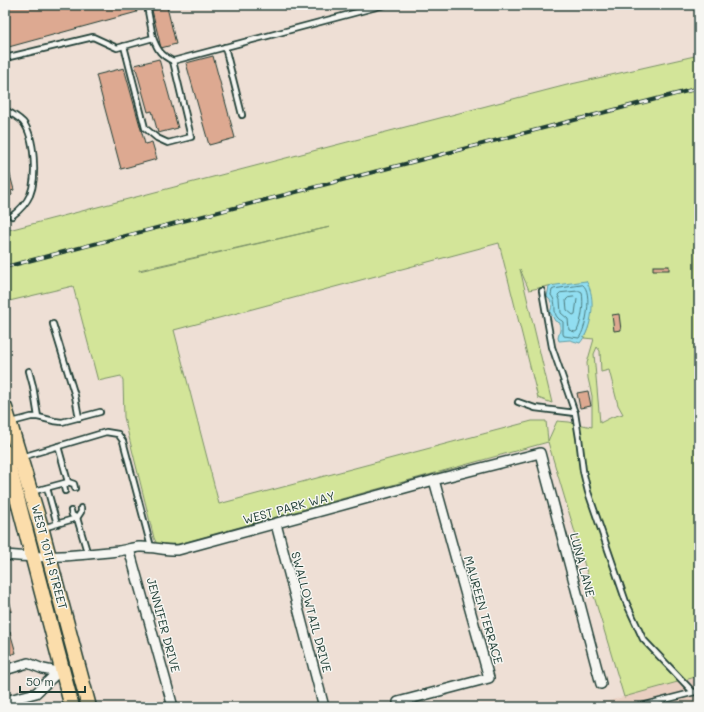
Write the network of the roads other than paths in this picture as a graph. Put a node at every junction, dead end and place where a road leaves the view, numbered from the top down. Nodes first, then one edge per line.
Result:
1 (148, 5) edge
2 (384, 5) edge
3 (153, 38) junction
4 (124, 46) junction
5 (225, 48) junction
6 (5, 58) edge
7 (173, 61) junction
8 (5, 110) edge
9 (242, 115) dead end
10 (12, 216) dead end
11 (542, 291) dead end
12 (53, 324) dead end
13 (29, 371) dead end
14 (518, 402) dead end
15 (5, 408) edge
16 (100, 412) dead end
17 (575, 413) junction
18 (38, 417) junction
19 (79, 418) junction
20 (7, 424) edge
21 (58, 446) junction
22 (5, 452) edge
23 (540, 453) joint
24 (20, 458) junction
25 (8, 472) edge
26 (434, 480) junction
27 (68, 482) junction
28 (47, 488) junction
29 (75, 488) dead end
30 (65, 491) dead end
31 (31, 492) junction
32 (16, 496) junction
33 (81, 508) dead end
34 (71, 511) dead end
35 (77, 518) junction
36 (57, 524) junction
37 (276, 524) junction
38 (41, 528) junction
39 (151, 547) junction
40 (129, 549) junction
41 (5, 555) edge
42 (88, 555) junction
43 (40, 556) junction
44 (5, 670) edge
45 (60, 671) junction
46 (602, 684) dead end
47 (699, 691) edge
48 (693, 692) junction
49 (5, 701) edge
50 (398, 702) dead end
51 (72, 707) edge
52 (89, 707) edge
53 (173, 707) edge
54 (324, 707) edge
55 (637, 707) edge

1 - 3 lane
2 - 5 lane
3 - 4 lane
3 - 7 lane
4 - 6 lane
4 - 7 lane
5 - 7 lane
5 - 9 lane
8 - 10 lane
11 - 17 lane
12 - 19 lane
13 - 18 lane
14 - 17 lane
15 - 20 main road, WEST 10TH STREET
16 - 19 lane
17 - 48 lane
18 - 19 lane
18 - 20 lane
20 - 24 main road, WEST 10TH STREET
21 - 24 lane
21 - 27 lane
21 - 39 lane
22 - 25 main road, WEST 10TH STREET
23 - 26 street, WEST PARK WAY
23 - 46 street, LUNA LANE
24 - 31 main road, WEST 10TH STREET
25 - 32 main road, WEST 10TH STREET
26 - 37 street, WEST PARK WAY
26 - 50 street, MAUREEN TERRACE
27 - 28 lane
27 - 29 lane
27 - 30 lane
28 - 31 lane
28 - 36 lane
31 - 32 lane
31 - 38 main road, WEST 10TH STREET
32 - 43 main road, WEST 10TH STREET
33 - 35 lane
34 - 35 lane
35 - 36 lane
35 - 42 lane
36 - 38 lane
37 - 39 street, WEST PARK WAY
37 - 54 street, SWALLOWTAIL DRIVE
38 - 43 main road, WEST 10TH STREET
39 - 40 street, WEST PARK WAY
40 - 42 street, WEST PARK WAY
40 - 53 street, JENNIFER DRIVE
41 - 43 street, WEST PARK WAY
42 - 43 street, WEST PARK WAY
43 - 45 main road, WEST 10TH STREET
43 - 52 main road, WEST 10TH STREET
44 - 45 street
45 - 49 street
45 - 51 main road, WEST 10TH STREET
47 - 48 lane
48 - 55 lane

